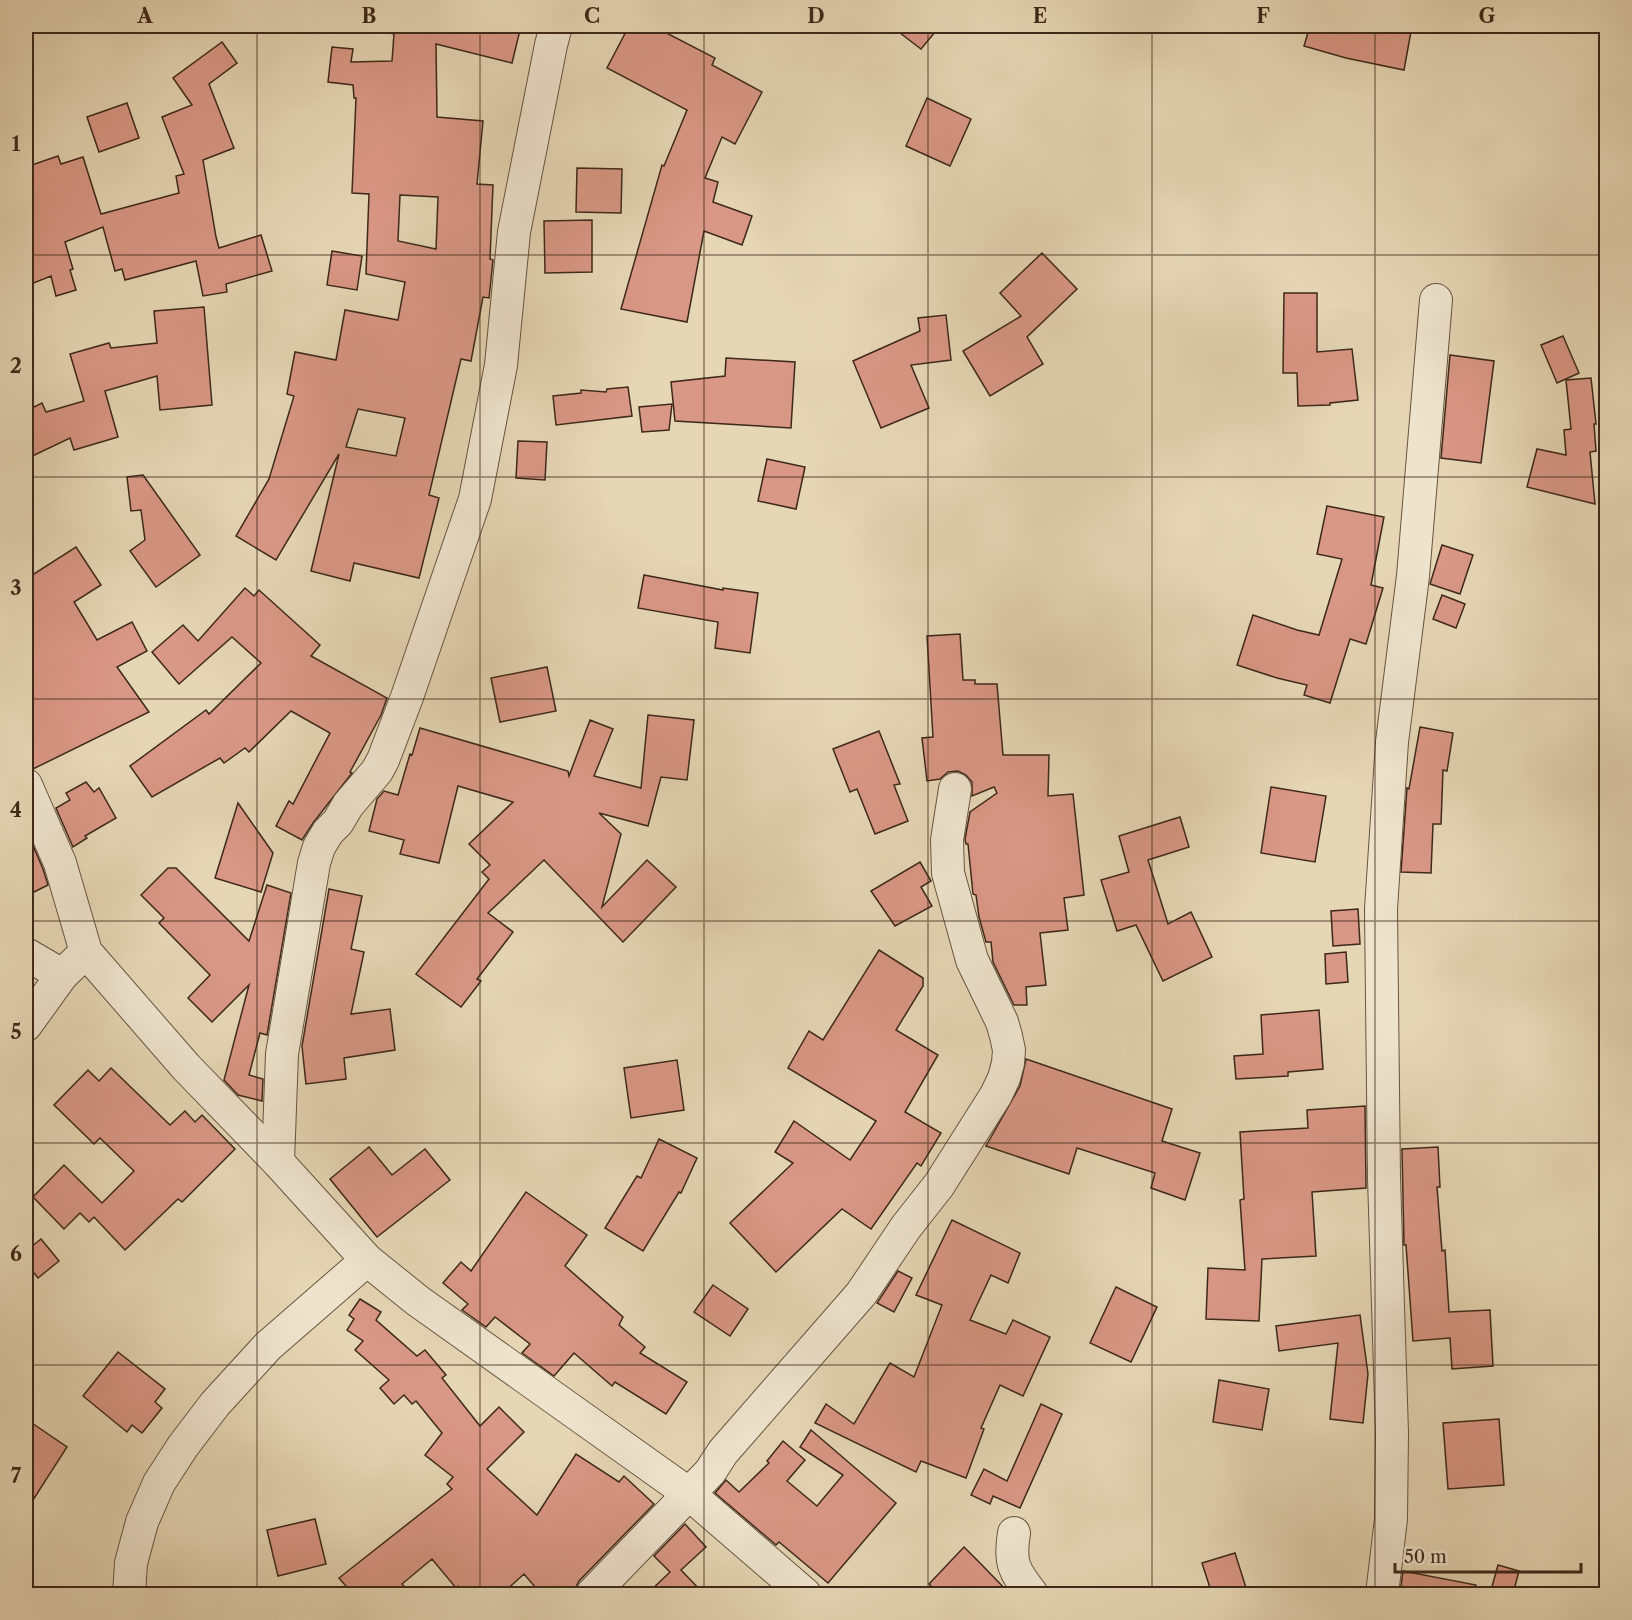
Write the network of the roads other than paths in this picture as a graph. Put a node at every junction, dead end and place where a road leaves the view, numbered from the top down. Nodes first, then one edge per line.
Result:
1 (556, 26) edge
2 (1436, 300) dead end
3 (26, 785) edge
4 (955, 789) dead end
5 (86, 952) junction
6 (26, 954) edge
7 (62, 975) junction
8 (26, 1025) edge
9 (278, 1162) junction
10 (367, 1260) junction
11 (687, 1493) junction
12 (1014, 1533) dead end
13 (129, 1594) edge
14 (592, 1594) edge
15 (805, 1594) edge
16 (1032, 1594) edge
17 (1382, 1594) edge

1 - 9 street
2 - 17 street
3 - 5 street
4 - 11 street
5 - 7 street
5 - 9 street
6 - 7 street
7 - 8 street
9 - 10 street
10 - 11 street
10 - 13 street
11 - 14 street
11 - 15 street
12 - 16 street

